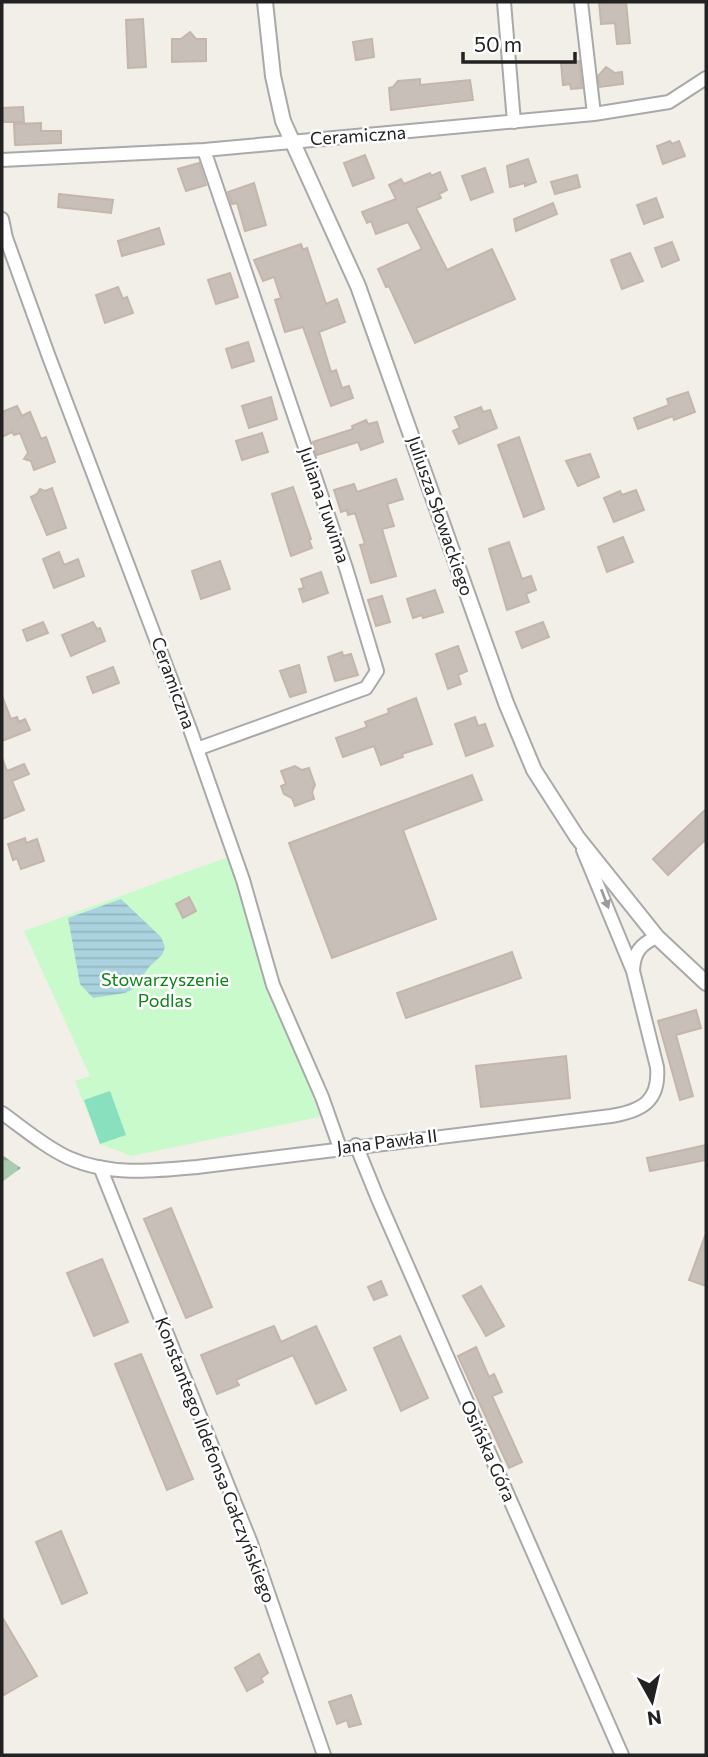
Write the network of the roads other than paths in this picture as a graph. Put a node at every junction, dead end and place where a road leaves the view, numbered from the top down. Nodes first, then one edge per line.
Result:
1 (265, 2) edge
2 (504, 2) edge
3 (582, 2) edge
4 (706, 78) edge
5 (594, 114) junction
6 (514, 122) junction
7 (291, 141) junction
8 (204, 150) junction
9 (2, 160) edge
10 (2, 219) edge
11 (197, 749) junction
12 (577, 837) junction
13 (657, 937) junction
14 (633, 971) junction
15 (706, 983) edge
16 (2, 1113) edge
17 (356, 1145) junction
18 (340, 1148) junction
19 (100, 1167) junction
20 (324, 1755) edge
21 (622, 1755) edge

1 - 7 street, Juliusza Słowackiego
2 - 6 street
3 - 5 street
4 - 5 street, Ceramiczna
5 - 6 street, Ceramiczna
6 - 7 street, Ceramiczna
7 - 8 street, Ceramiczna
7 - 12 street, Juliusza Słowackiego
8 - 9 street, Ceramiczna
8 - 11 street, Juliana Tuwima
10 - 11 street, Ceramiczna
11 - 18 street, Ceramiczna
12 - 13 street, Juliusza Słowackiego
12 -> 14 street, Jana Pawła II
13 - 14 street
13 - 15 street, Juliusza Słowackiego
14 - 17 street, Jana Pawła II
16 - 19 street, Jana Pawła II
17 - 18 street, Jana Pawła II
17 - 21 street, Osińska Góra
18 - 19 street, Jana Pawła II
19 - 20 street, Konstantego Ildefonsa Gałczyńskiego

